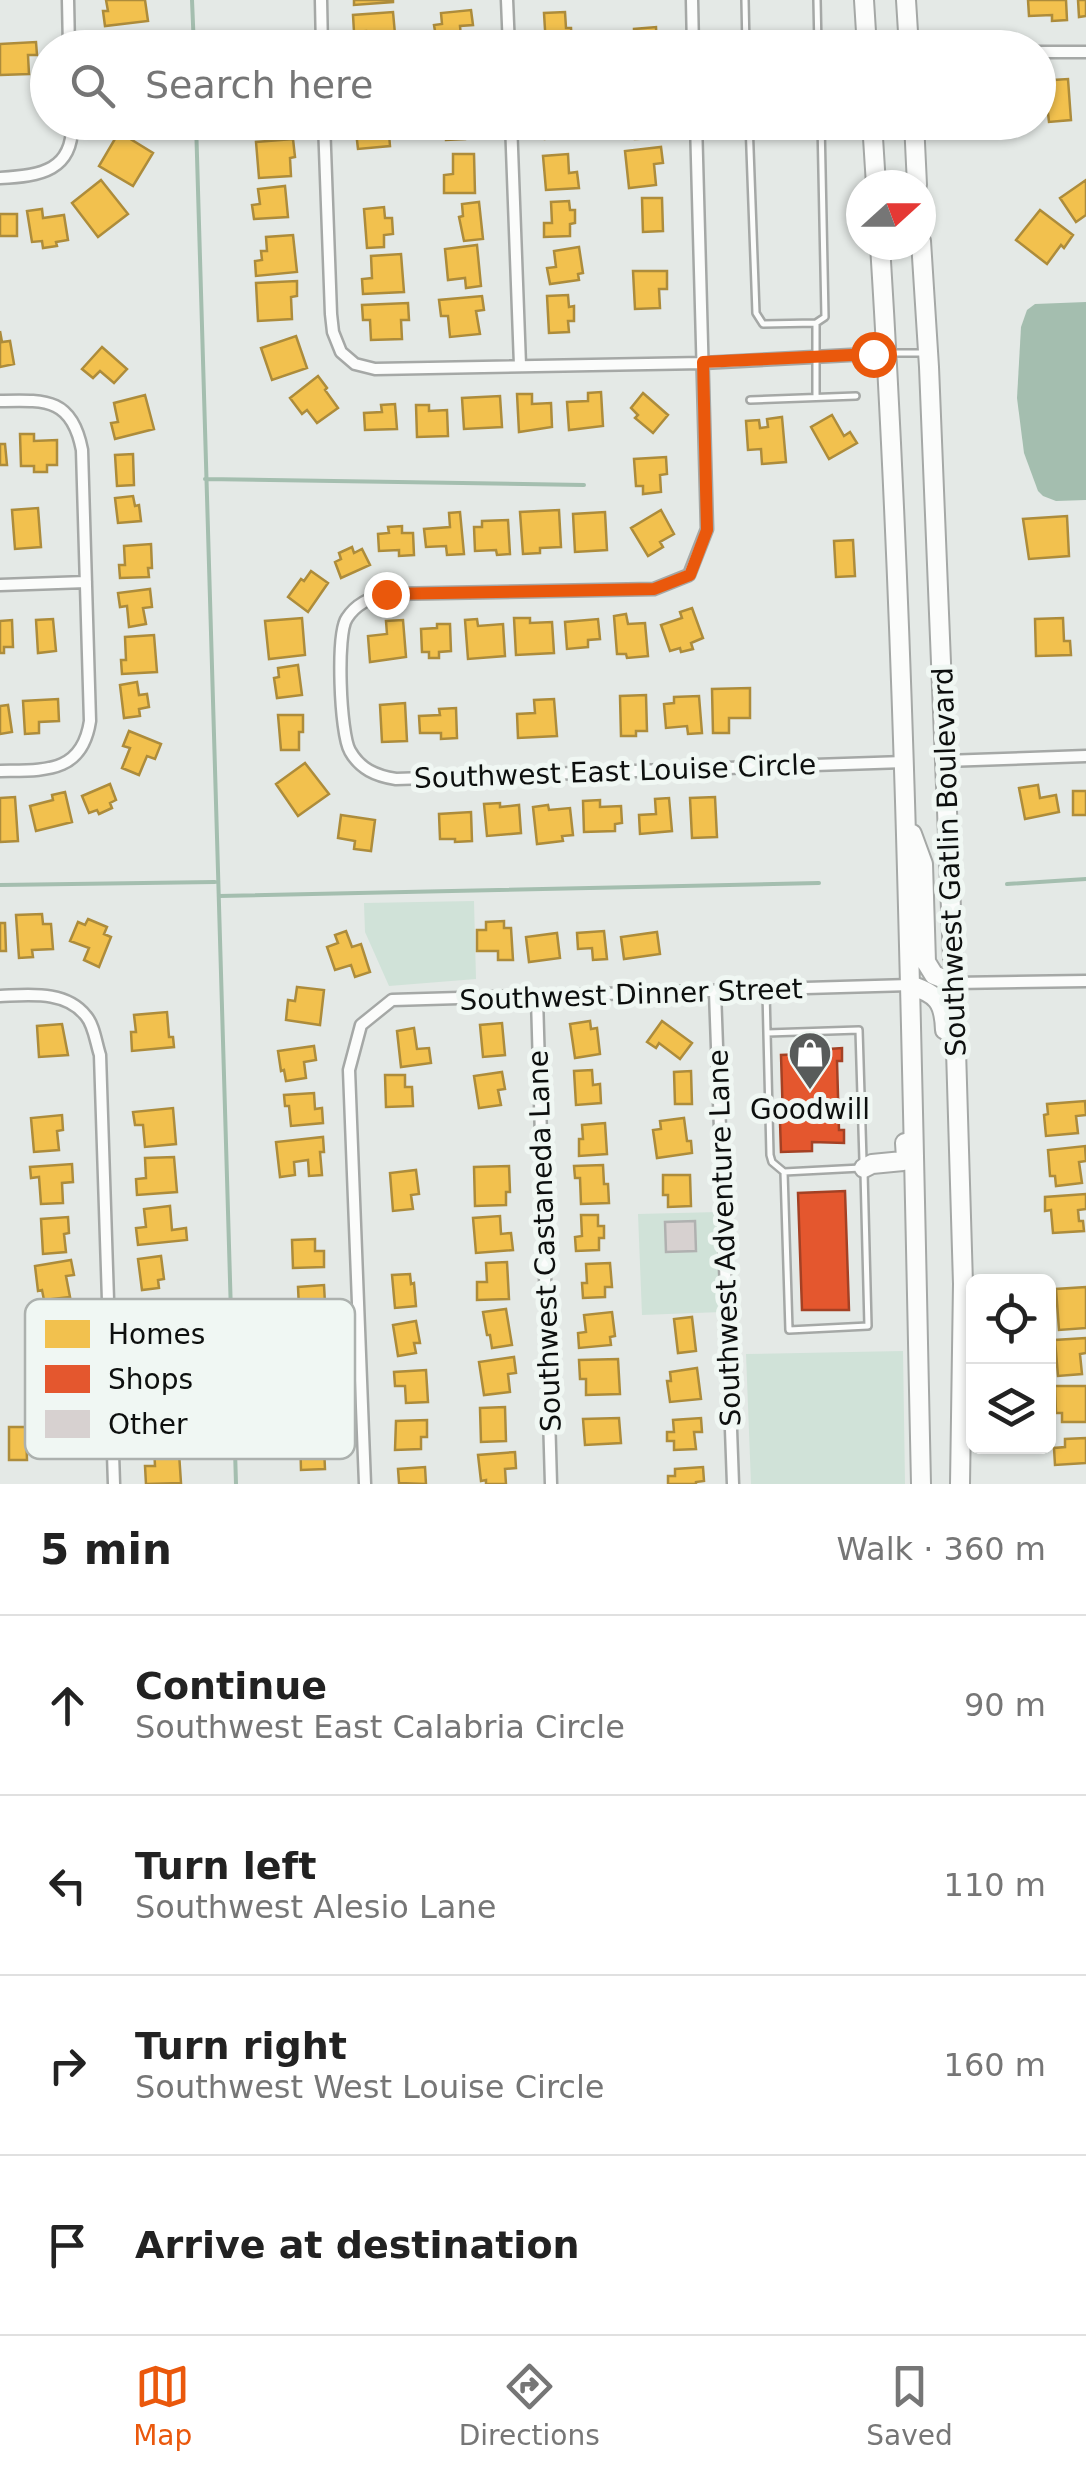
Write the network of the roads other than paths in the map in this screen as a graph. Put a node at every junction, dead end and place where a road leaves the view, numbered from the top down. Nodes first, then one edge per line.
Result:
1 (68, 0) edge
2 (321, 0) edge
3 (507, 0) edge
4 (692, 0) edge
5 (745, 0) edge
6 (817, 0) edge
7 (864, 0) edge
8 (906, 0) edge
9 (69, 30) edge
10 (322, 30) edge
11 (508, 30) edge
12 (693, 30) edge
13 (746, 30) edge
14 (818, 30) edge
15 (866, 30) edge
16 (908, 30) edge
17 (1056, 52) edge
18 (1086, 52) edge
19 (71, 140) edge
20 (325, 140) edge
21 (513, 140) edge
22 (697, 140) edge
23 (749, 140) edge
24 (821, 140) edge
25 (873, 140) edge
26 (915, 140) edge
27 (875, 170) edge
28 (917, 170) edge
29 (0, 178) edge
30 (881, 260) edge
31 (922, 260) edge
32 (816, 324) junction
33 (886, 353) junction
34 (928, 353) junction
35 (818, 357) junction
36 (703, 362) junction
37 (520, 365) junction
38 (856, 396) dead end
39 (816, 398) junction
40 (750, 400) dead end
41 (0, 401) edge
42 (86, 582) junction
43 (0, 585) edge
44 (1086, 756) edge
45 (946, 761) junction
46 (904, 762) junction
47 (0, 771) edge
48 (906, 820) junction
49 (1086, 981) edge
50 (954, 983) junction
51 (910, 985) junction
52 (766, 990) junction
53 (715, 992) junction
54 (0, 996) edge
55 (537, 998) junction
56 (911, 1028) junction
57 (767, 1033) junction
58 (958, 1133) junction
59 (864, 1168) junction
60 (784, 1172) junction
61 (914, 1186) junction
62 (108, 1299) edge
63 (113, 1459) edge
64 (114, 1484) edge
65 (365, 1484) edge
66 (551, 1484) edge
67 (733, 1484) edge
68 (920, 1484) edge
69 (960, 1484) edge

1 - 9 street
2 - 10 street
3 - 11 street
4 - 12 street
5 - 13 lane
6 - 14 lane
7 - 15 main road
8 - 16 main road
17 - 18 street
19 - 29 street
20 - 37 street
21 - 37 street
22 - 36 street
23 - 32 lane
24 - 32 lane
25 - 27 main road
26 - 28 main road
30 - 33 main road, Southwest Gatlin Boulevard
31 - 34 main road, Southwest Gatlin Boulevard
32 - 35 lane
33 - 34 lane
33 - 35 street
33 - 46 main road, Southwest Gatlin Boulevard
34 - 45 main road, Southwest Gatlin Boulevard
35 - 36 street
35 - 39 lane
36 - 37 street
36 - 46 street, Southwest East Louise Circle
38 - 39 lane
39 - 40 lane
41 - 42 street
42 - 43 street
42 - 47 street
44 - 45 street
45 - 50 main road, Southwest Gatlin Boulevard
46 - 48 main road, Southwest Gatlin Boulevard
48 - 50 main road
48 - 51 main road, Southwest Gatlin Boulevard
49 - 50 street
50 - 58 main road, Southwest Gatlin Boulevard
51 - 52 street, Southwest Dinner Street
51 - 56 main road, Southwest Gatlin Boulevard
51 - 58 main road
52 - 53 street, Southwest Dinner Street
52 - 57 lane
53 - 55 street, Southwest Dinner Street
53 - 67 street, Southwest Adventure Lane
54 - 62 street
55 - 65 street, Southwest Dinner Street
55 - 66 street, Southwest Castaneda Lane
56 - 59 main road
56 - 61 main road, Southwest Gatlin Boulevard
57 - 59 lane
57 - 60 lane
58 - 69 main road, Southwest Gatlin Boulevard
59 - 60 lane
59 - 60 lane
59 - 61 main road
61 - 68 main road, Southwest Gatlin Boulevard
63 - 64 street

